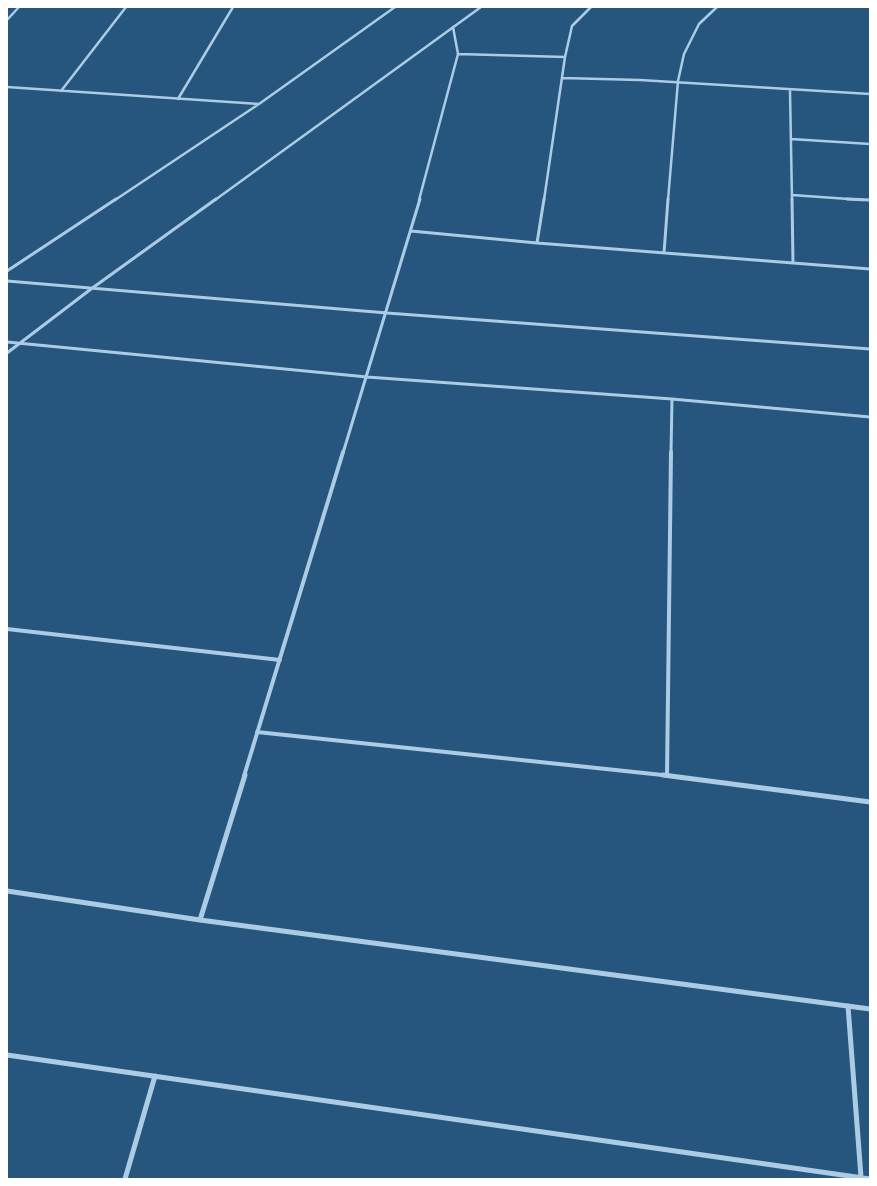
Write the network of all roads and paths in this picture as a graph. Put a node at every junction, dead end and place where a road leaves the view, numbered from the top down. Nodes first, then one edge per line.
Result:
1 (19, 7) edge
2 (126, 7) edge
3 (233, 7) edge
4 (395, 7) edge
5 (480, 7) edge
6 (591, 7) edge
7 (717, 7) edge
8 (7, 20) edge
9 (454, 27) junction
10 (458, 54) junction
11 (566, 57) junction
12 (563, 78) junction
13 (678, 81) junction
14 (7, 87) edge
15 (60, 91) junction
16 (790, 91) junction
17 (870, 94) edge
18 (178, 99) junction
19 (259, 104) junction
20 (791, 139) junction
21 (870, 144) edge
22 (792, 195) junction
23 (870, 200) edge
24 (411, 231) junction
25 (537, 243) junction
26 (664, 253) junction
27 (793, 263) junction
28 (870, 269) edge
29 (7, 271) edge
30 (7, 281) edge
31 (91, 289) junction
32 (387, 313) junction
33 (7, 342) edge
34 (20, 343) junction
35 (870, 349) edge
36 (7, 353) edge
37 (367, 377) junction
38 (672, 399) junction
39 (870, 417) edge
40 (7, 629) edge
41 (280, 660) junction
42 (257, 732) junction
43 (667, 774) junction
44 (870, 802) edge
45 (7, 891) edge
46 (200, 920) junction
47 (848, 1006) junction
48 (870, 1009) edge
49 (7, 1055) edge
50 (155, 1076) junction
51 (861, 1177) junction
52 (125, 1179) edge
53 (870, 1179) edge

1 - 8 street
2 - 15 street
3 - 18 street
4 - 19 street
5 - 9 street
6 - 11 street
7 - 13 street
9 - 10 street
9 - 31 street
10 - 11 street
10 - 24 street
11 - 12 street
12 - 13 street
12 - 25 street
13 - 16 street
13 - 26 street
14 - 15 street
15 - 18 street
16 - 17 street
16 - 20 street
18 - 19 street
19 - 29 street
20 - 21 street
20 - 22 street
22 - 23 street
22 - 27 street
24 - 25 street
24 - 32 street
25 - 26 street
26 - 27 street
27 - 28 street
30 - 31 street
31 - 32 street
31 - 34 street
32 - 35 street
32 - 37 street
33 - 34 street
34 - 36 street
34 - 37 street
37 - 38 street
37 - 41 street
38 - 39 street
38 - 43 street
40 - 41 street
41 - 42 street
42 - 43 street
42 - 46 street
43 - 44 street
45 - 46 street
46 - 47 street
47 - 48 street
47 - 51 street
49 - 50 street
50 - 51 street
50 - 52 street
51 - 53 street

